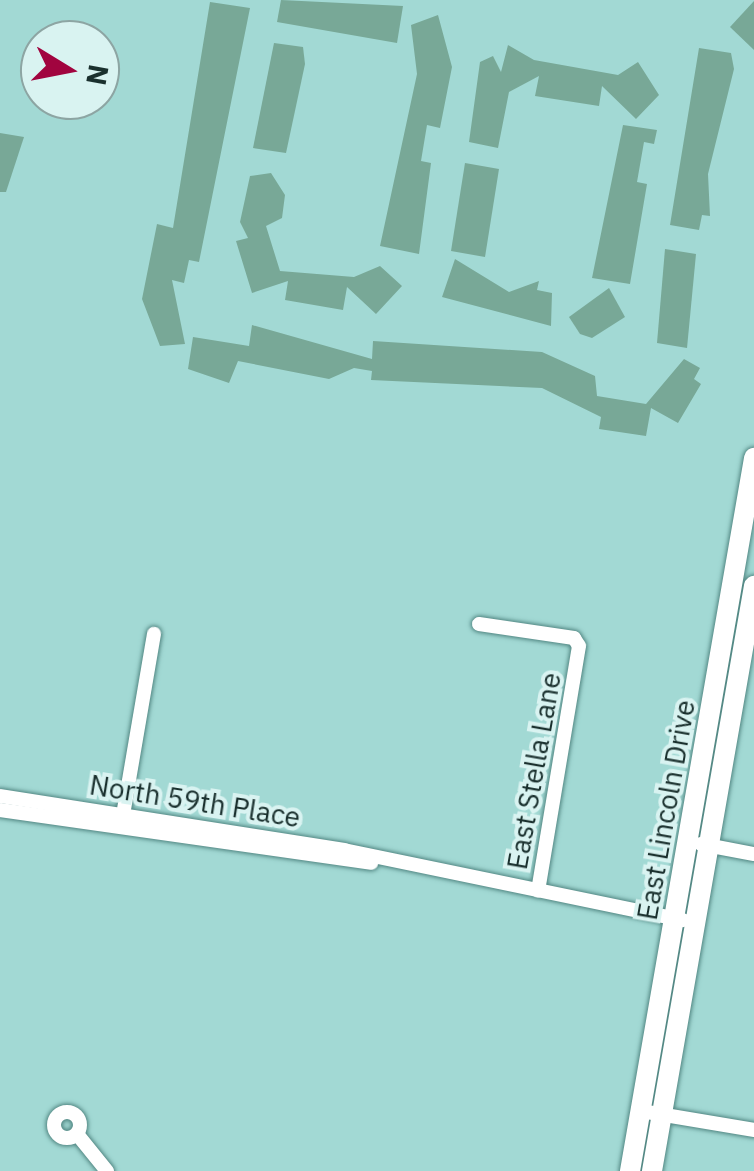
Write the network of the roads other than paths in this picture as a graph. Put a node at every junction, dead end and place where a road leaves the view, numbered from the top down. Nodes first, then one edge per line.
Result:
1 (754, 458) edge
2 (754, 586) edge
3 (479, 624) dead end
4 (154, 634) dead end
5 (0, 796) edge
6 (0, 810) edge
7 (122, 822) junction
8 (699, 844) junction
9 (754, 854) edge
10 (538, 891) junction
11 (685, 920) junction
12 (652, 1112) junction
13 (754, 1130) edge
14 (77, 1134) dead end
15 (107, 1171) edge
16 (630, 1171) edge
17 (652, 1171) edge

1 - 8 main road, East Lincoln Drive
2 - 8 main road, East Lincoln Drive
3 - 10 street, East Stella Lane
4 - 7 street
5 - 7 street, North 59th Place
6 - 7 street, North 59th Place
7 - 10 street, North 59th Place
8 - 9 street
8 - 11 main road, East Lincoln Drive
10 - 11 street, North 59th Place
11 - 12 main road, East Lincoln Drive
12 - 13 street
12 - 16 main road, East Lincoln Drive
12 - 17 main road, East Lincoln Drive
14 - 15 street

